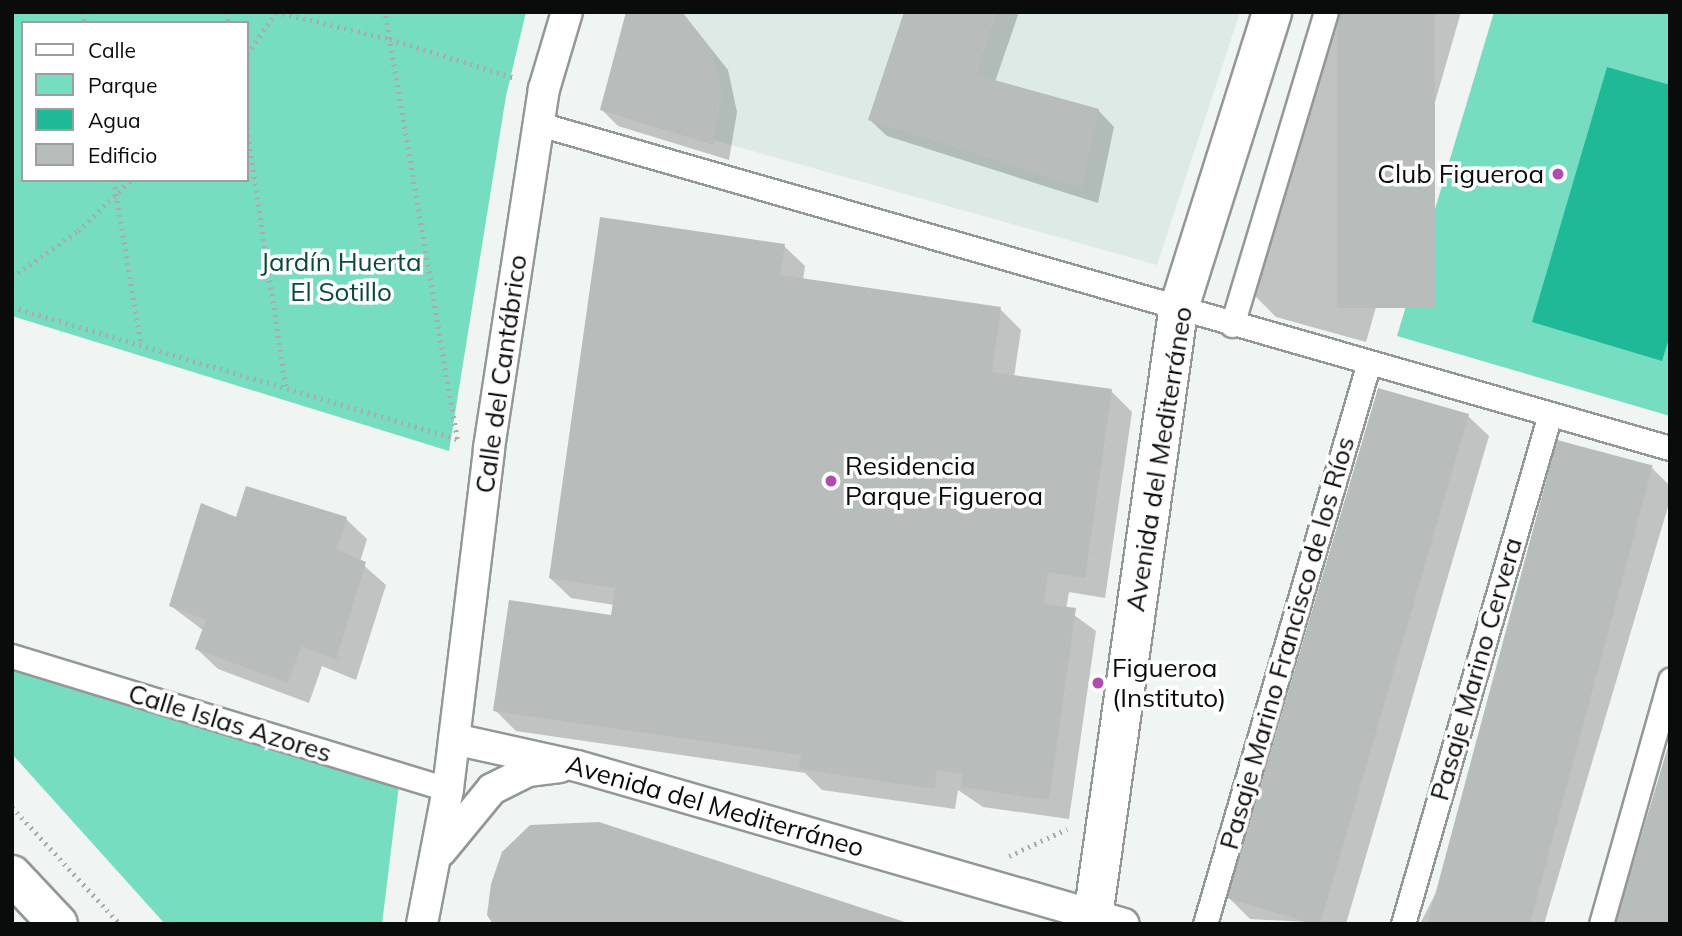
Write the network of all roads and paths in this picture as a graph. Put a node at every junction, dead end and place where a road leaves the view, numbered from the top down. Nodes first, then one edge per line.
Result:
1 (276, 12) edge
2 (384, 12) edge
3 (567, 12) edge
4 (1272, 12) edge
5 (1326, 12) edge
6 (390, 39) junction
7 (248, 53) edge
8 (519, 79) dead end
9 (539, 124) junction
10 (248, 135) edge
11 (114, 182) edge
12 (129, 182) edge
13 (116, 195) junction
14 (12, 277) edge
15 (12, 307) edge
16 (1178, 311) junction
17 (1232, 325) junction
18 (141, 343) junction
19 (1369, 362) junction
20 (286, 386) junction
21 (1550, 414) junction
22 (1670, 448) edge
23 (12, 656) edge
24 (1670, 680) edge
25 (454, 739) junction
26 (577, 766) junction
27 (447, 789) junction
28 (12, 807) edge
29 (434, 863) junction
30 (12, 875) edge
31 (1103, 921) edge
32 (58, 924) edge
33 (120, 924) edge
34 (422, 924) edge
35 (1205, 924) edge
36 (1403, 924) edge
37 (1601, 924) edge

1 - 6 path
1 - 7 path
2 - 6 path
3 - 9 street, Calle del Cantábrico
4 - 16 main road, Avenida del Mediterráneo
5 - 17 street
6 - 8 path
6 - 20 path
9 - 16 street
9 - 25 street, Calle del Cantábrico
10 - 20 path
11 - 13 path
12 - 13 path
13 - 14 path
13 - 18 path
15 - 18 path
16 - 17 street
16 - 31 main road, Avenida del Mediterráneo
17 - 19 street
18 - 20 path
19 - 21 street
19 - 35 street, Pasaje Marino Francisco de los Ríos
21 - 22 street
21 - 36 street, Pasaje Marino Cervera
23 - 27 street, Calle Islas Azores
24 - 37 street
25 - 26 street, Avenida del Mediterráneo
25 - 27 street, Calle del Cantábrico
26 - 29 street
26 - 31 street, Avenida del Mediterráneo
27 - 29 street, Calle del Cantábrico
28 - 33 path
29 - 34 street, Calle del Cantábrico
30 - 32 main road

